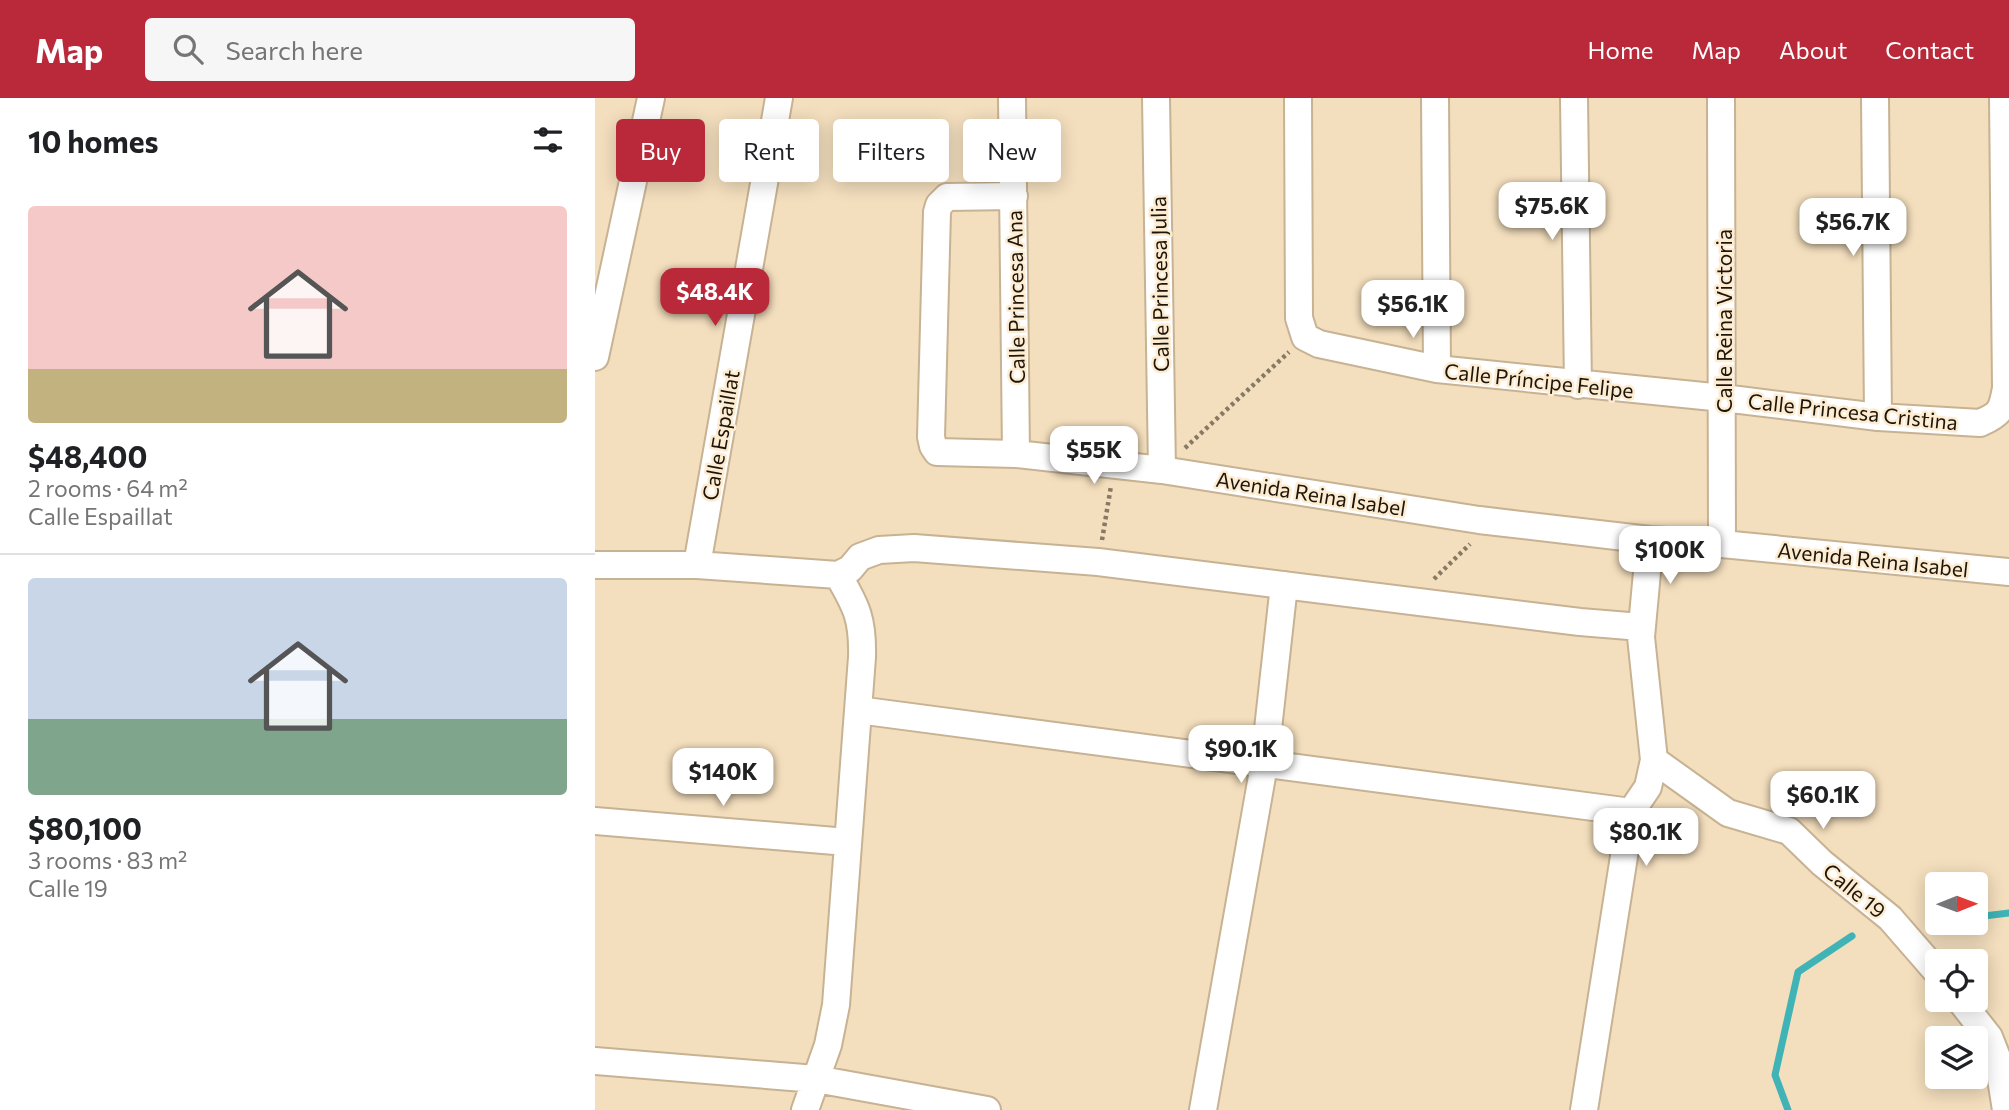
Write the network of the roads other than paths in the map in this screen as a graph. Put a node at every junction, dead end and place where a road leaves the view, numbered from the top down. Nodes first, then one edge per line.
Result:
1 (651, 98) edge
2 (779, 98) edge
3 (1013, 98) edge
4 (1156, 98) edge
5 (1298, 98) edge
6 (1435, 98) edge
7 (1574, 98) edge
8 (1721, 98) edge
9 (1875, 98) edge
10 (2003, 98) edge
11 (1014, 196) junction
12 (595, 357) edge
13 (1437, 369) junction
14 (1578, 385) junction
15 (1723, 398) junction
16 (1878, 417) junction
17 (1016, 454) junction
18 (1162, 470) junction
19 (1650, 540) junction
20 (1722, 544) junction
21 (595, 565) edge
22 (697, 565) junction
23 (2009, 572) edge
24 (838, 575) junction
25 (1285, 585) junction
26 (1641, 626) junction
27 (858, 710) junction
28 (1654, 760) junction
29 (1264, 765) junction
30 (1631, 812) junction
31 (595, 821) edge
32 (847, 842) junction
33 (1925, 958) edge
34 (1969, 1012) edge
35 (595, 1061) edge
36 (2003, 1061) edge
37 (816, 1079) junction
38 (805, 1110) edge
39 (987, 1110) edge
40 (1203, 1110) edge
41 (1584, 1110) edge
42 (2006, 1110) edge

1 - 12 street
2 - 22 street, Calle Espaillat
3 - 11 street, Calle Princesa Ana
4 - 18 street, Calle Princesa Julia
5 - 13 street, Calle Príncipe Felipe
6 - 13 street
7 - 14 street
8 - 15 street, Calle Reina Victoria
9 - 16 street
10 - 16 street, Calle Princesa Cristina
11 - 17 street, Calle Princesa Ana
11 - 17 street, Avenida Reina Isabel
13 - 14 street, Calle Príncipe Felipe
14 - 15 street, Calle Príncipe Felipe
15 - 16 street, Calle Princesa Cristina
15 - 20 street, Calle Reina Victoria
17 - 18 street, Avenida Reina Isabel
18 - 19 street, Avenida Reina Isabel
19 - 20 street, Avenida Reina Isabel
19 - 26 street
20 - 23 street, Avenida Reina Isabel
21 - 22 street
22 - 24 street
24 - 25 street
24 - 27 street
25 - 26 street
25 - 29 street
26 - 28 street
27 - 29 street
27 - 32 street
28 - 30 street
28 - 33 street, Calle 19
29 - 30 street
29 - 40 street
30 - 41 street
31 - 32 street
32 - 37 street
34 - 36 street
35 - 37 street
36 - 42 street
37 - 38 street
37 - 39 street

